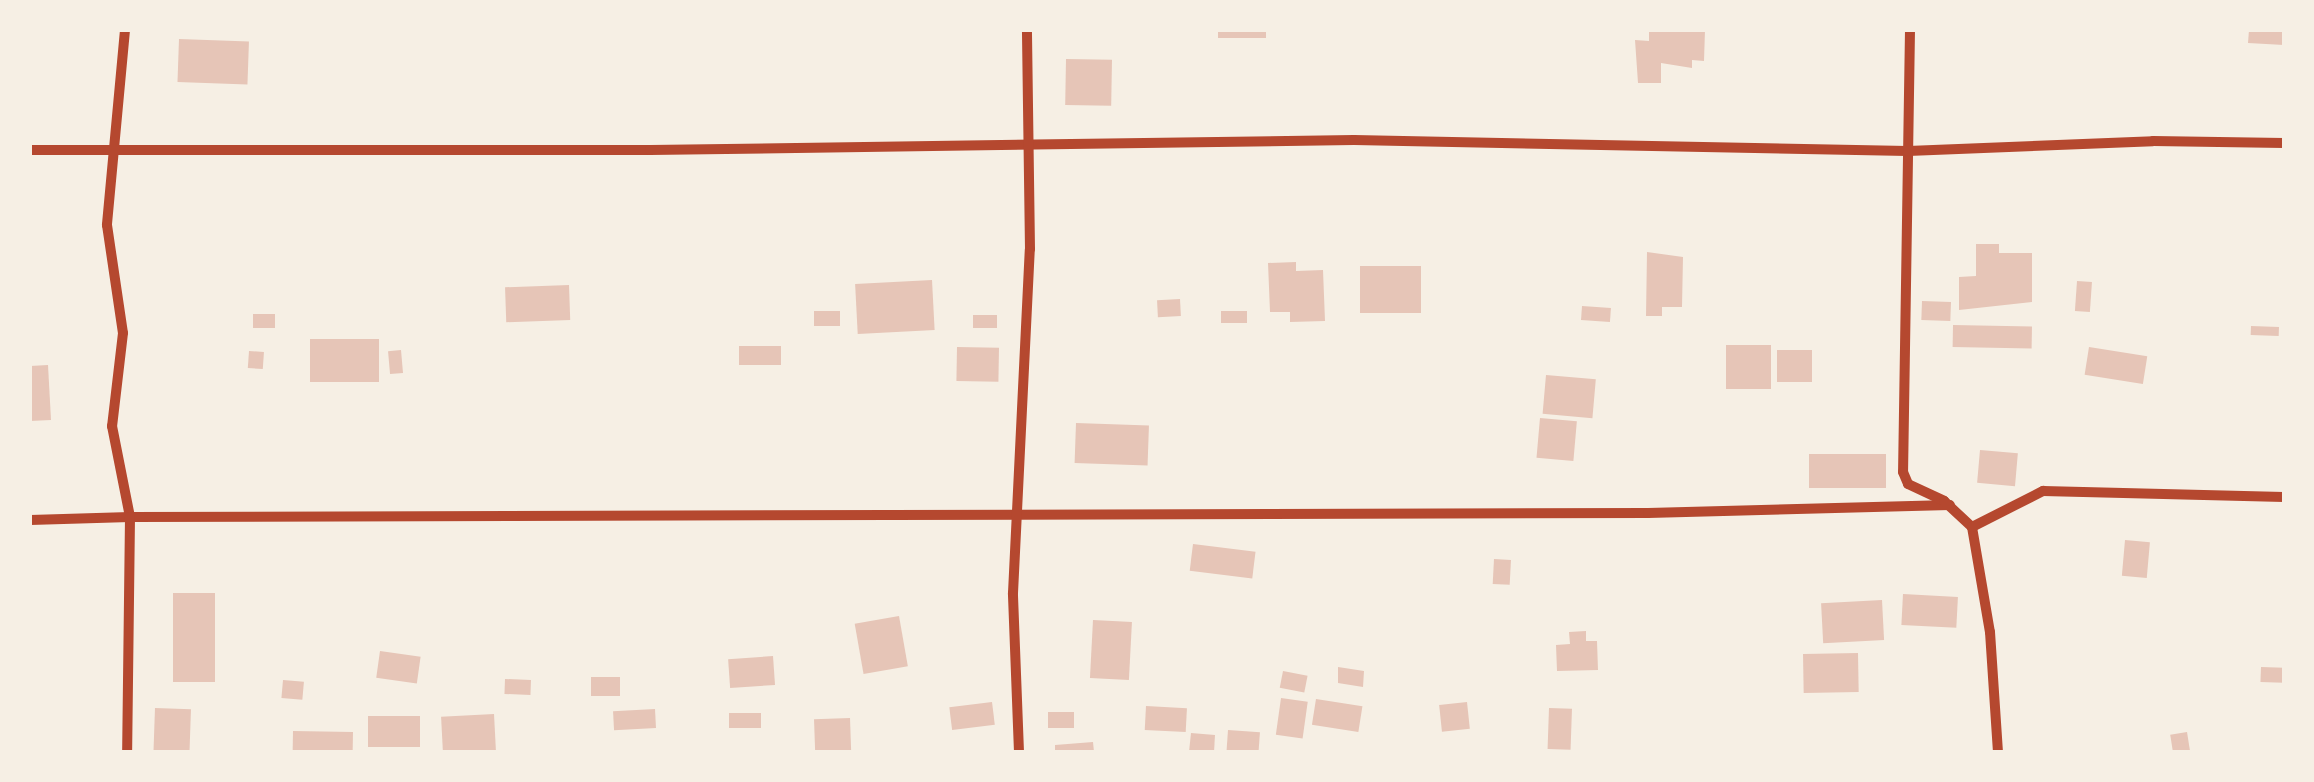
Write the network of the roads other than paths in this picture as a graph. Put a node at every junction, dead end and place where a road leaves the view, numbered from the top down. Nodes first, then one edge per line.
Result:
1 (124, 30) edge
2 (1027, 30) edge
3 (1910, 30) edge
4 (2284, 143) edge
5 (1026, 144) junction
6 (114, 149) junction
7 (30, 150) edge
8 (1908, 151) junction
9 (2284, 497) edge
10 (1950, 505) junction
11 (1016, 510) junction
12 (130, 517) junction
13 (30, 520) edge
14 (1972, 527) junction
15 (127, 752) edge
16 (1019, 752) edge
17 (1998, 752) edge

1 - 6 street
2 - 5 street
3 - 8 street
4 - 8 street
5 - 6 street
5 - 8 street
5 - 11 street
6 - 7 street
6 - 12 street
8 - 10 street
9 - 14 street
10 - 11 street
10 - 14 street
11 - 12 street
11 - 16 street
12 - 13 street
12 - 15 street
14 - 17 street

